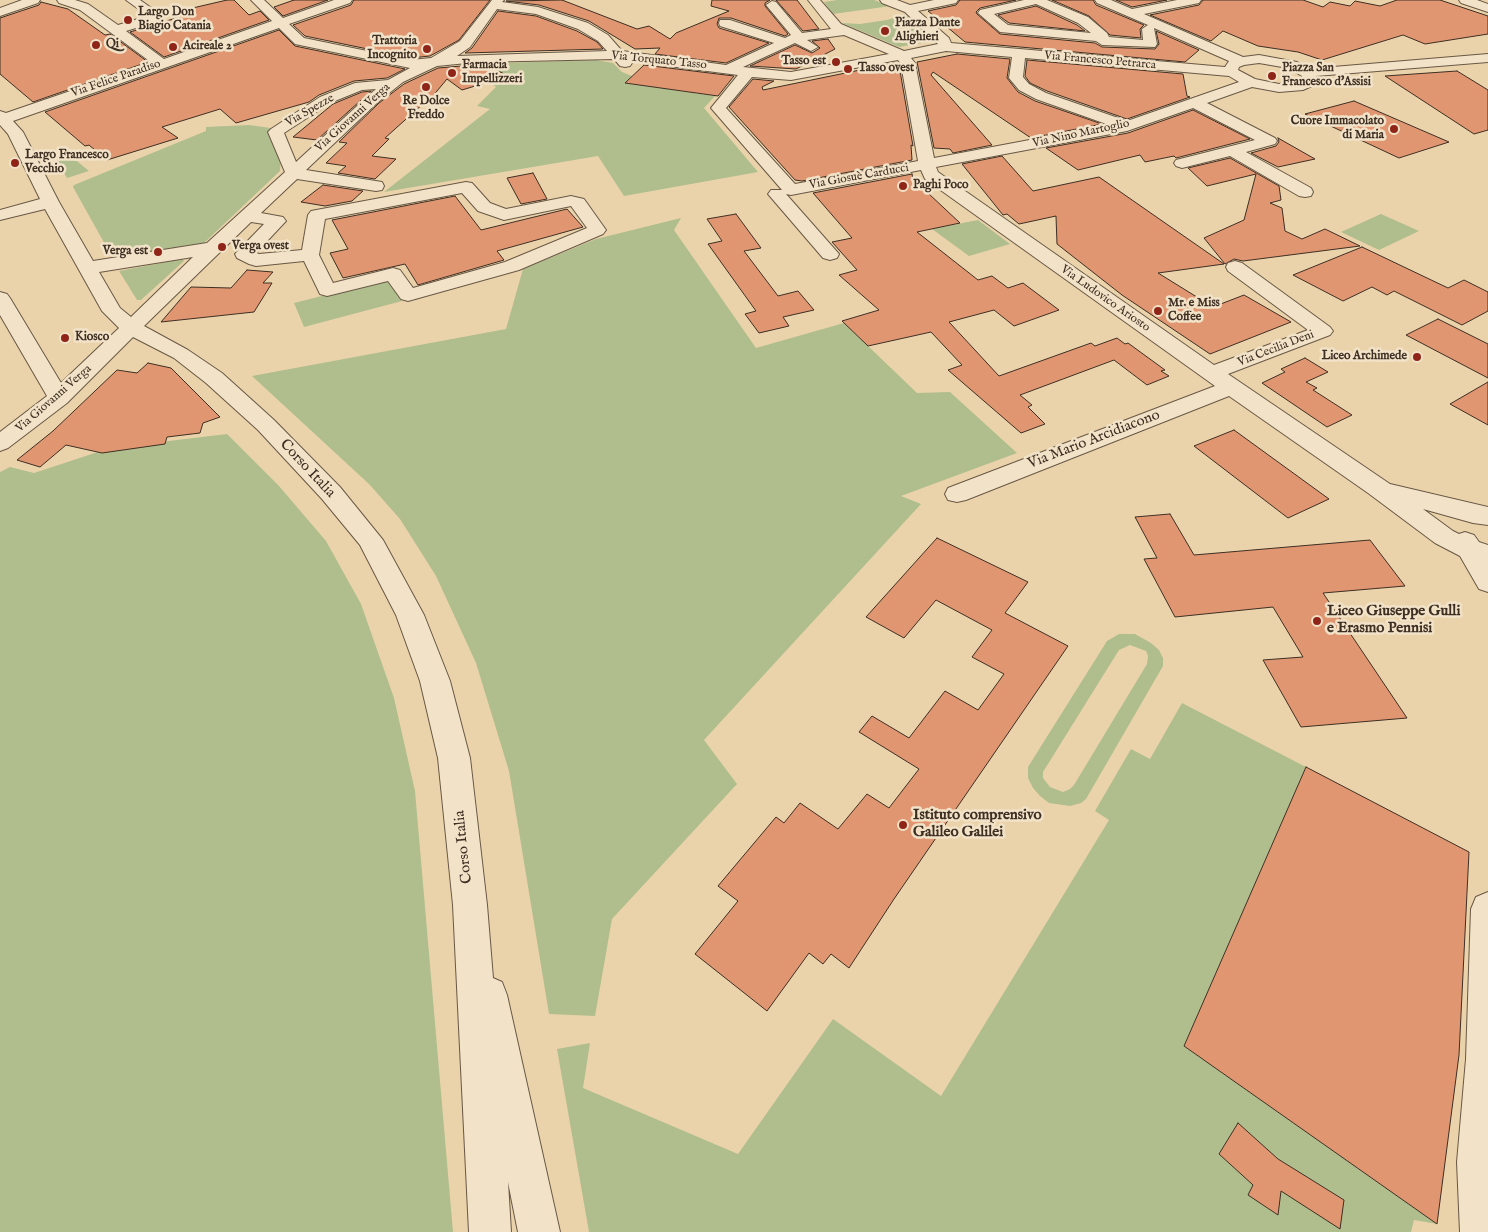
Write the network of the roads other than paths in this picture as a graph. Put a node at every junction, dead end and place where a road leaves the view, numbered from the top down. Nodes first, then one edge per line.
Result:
1 (34, 0) edge
2 (63, 0) edge
3 (132, 0) edge
4 (277, 0) edge
5 (346, 0) edge
6 (814, 0) edge
7 (886, 0) edge
8 (952, 0) edge
9 (1101, 0) edge
10 (1194, 0) edge
11 (1465, 0) edge
12 (1034, 1) edge
13 (259, 2) edge
14 (496, 2) edge
15 (103, 5) dead end
16 (772, 5) dead end
17 (1009, 7) junction
18 (911, 8) junction
19 (1488, 8) edge
20 (88, 10) junction
21 (0, 12) edge
22 (125, 13) dead end
23 (1132, 13) junction
24 (745, 16) dead end
25 (280, 23) junction
26 (725, 23) dead end
27 (1032, 23) junction
28 (141, 24) junction
29 (1148, 29) dead end
30 (116, 30) junction
31 (846, 31) junction
32 (793, 37) junction
33 (465, 44) junction
34 (1102, 45) junction
35 (812, 47) dead end
36 (949, 47) junction
37 (765, 52) junction
38 (1000, 52) junction
39 (1019, 54) junction
40 (618, 55) junction
41 (781, 57) dead end
42 (903, 57) junction
43 (477, 58) junction
44 (1488, 58) edge
45 (161, 63) junction
46 (432, 63) junction
47 (1236, 67) junction
48 (728, 69) junction
49 (636, 72) dead end
50 (748, 72) junction
51 (1307, 73) junction
52 (390, 84) junction
53 (717, 84) dead end
54 (1251, 84) junction
55 (736, 87) junction
56 (755, 90) dead end
57 (1195, 103) junction
58 (1, 118) edge
59 (1127, 126) junction
60 (1231, 150) junction
61 (1182, 163) dead end
62 (927, 165) junction
63 (293, 173) junction
64 (376, 186) dead end
65 (784, 192) junction
66 (1305, 192) dead end
67 (50, 202) junction
68 (0, 215) edge
69 (247, 216) junction
70 (213, 248) junction
71 (830, 254) dead end
72 (310, 255) junction
73 (1236, 266) dead end
74 (87, 268) junction
75 (0, 298) edge
76 (132, 328) junction
77 (1212, 373) junction
78 (1231, 387) junction
79 (59, 398) junction
80 (0, 443) edge
81 (1377, 487) junction
82 (957, 494) dead end
83 (1483, 515) edge
84 (1477, 549) edge
85 (1488, 582) edge
86 (470, 905) junction
87 (1488, 909) edge
88 (1478, 1162) junction
89 (490, 1232) edge
90 (539, 1232) edge
91 (1474, 1232) edge
92 (1480, 1232) edge

1 - 21 street
2 - 20 street
3 - 28 street
4 - 13 street
5 - 25 street, Via Felice Paradiso
6 - 31 street
7 - 18 street
8 - 18 street
9 - 23 street
10 - 23 street
11 - 19 street
12 - 17 street
12 - 34 street
13 - 25 street
14 - 33 street, Via Giovanni Verga
14 - 40 street
15 - 20 street
16 - 32 street
17 - 27 street
17 - 27 street
18 - 36 street
20 - 30 street
22 - 28 street
23 - 47 street
24 - 32 street
25 - 45 street, Via Felice Paradiso
25 - 46 street
26 - 32 street
27 - 34 street
28 - 30 street
29 - 34 street
30 - 45 street
31 - 32 street
31 - 42 street
32 - 35 street
32 - 37 street
33 - 43 street
33 - 46 street, Via Giovanni Verga
34 - 38 street, Via Francesco Petrarca
34 - 39 street, Via Francesco Petrarca
34 - 47 street, Via Francesco Petrarca
36 - 38 street, Via Francesco Petrarca
36 - 42 street, Via Francesco Petrarca
37 - 41 street
37 - 48 street
38 - 39 street, Via Francesco Petrarca
39 - 59 street
40 - 43 street, Via Torquato Tasso
40 - 48 street, Via Torquato Tasso
40 - 49 street
42 - 50 street, Via Torquato Tasso
42 - 62 street, Via Ludovico Ariosto
43 - 46 street, Via Torquato Tasso
44 - 51 street
45 - 58 street, Via Felice Paradiso
46 - 52 street, Via Giovanni Verga
47 - 51 street, Via Francesco Petrarca
47 - 54 street
48 - 50 street, Via Torquato Tasso
50 - 55 street
51 - 54 street
52 - 63 street, Via Giovanni Verga
52 - 63 street, Via Spezze
53 - 55 street
54 - 57 street, Via Nino Martoglio
55 - 56 street
55 - 65 street
57 - 59 street, Via Nino Martoglio
57 - 60 street
58 - 67 street, Corso Italia
59 - 62 street, Via Nino Martoglio
60 - 61 street
60 - 66 street
62 - 65 street, Via Giosuè Carducci
62 - 77 street, Via Ludovico Ariosto
63 - 64 street
63 - 69 street, Via Giovanni Verga
65 - 71 street
67 - 68 street
67 - 74 street, Corso Italia
69 - 70 street, Via Giovanni Verga
69 - 72 street
70 - 74 street
70 - 76 street, Via Giovanni Verga
72 - 72 street
73 - 77 street, Via Cecilia Deni
74 - 76 street, Corso Italia
75 - 79 street
76 - 79 street, Via Giovanni Verga
76 - 86 street, Corso Italia
77 - 78 street, Via Ludovico Ariosto
78 - 81 street, Via Ludovico Ariosto
78 - 82 street, Via Mario Arcidiacono
79 - 80 street, Via Giovanni Verga
81 - 83 street
81 - 84 street, Via Ludovico Ariosto
83 - 84 street
84 - 85 street
86 - 89 street
86 - 90 street
87 - 88 street
88 - 91 street
88 - 92 street

